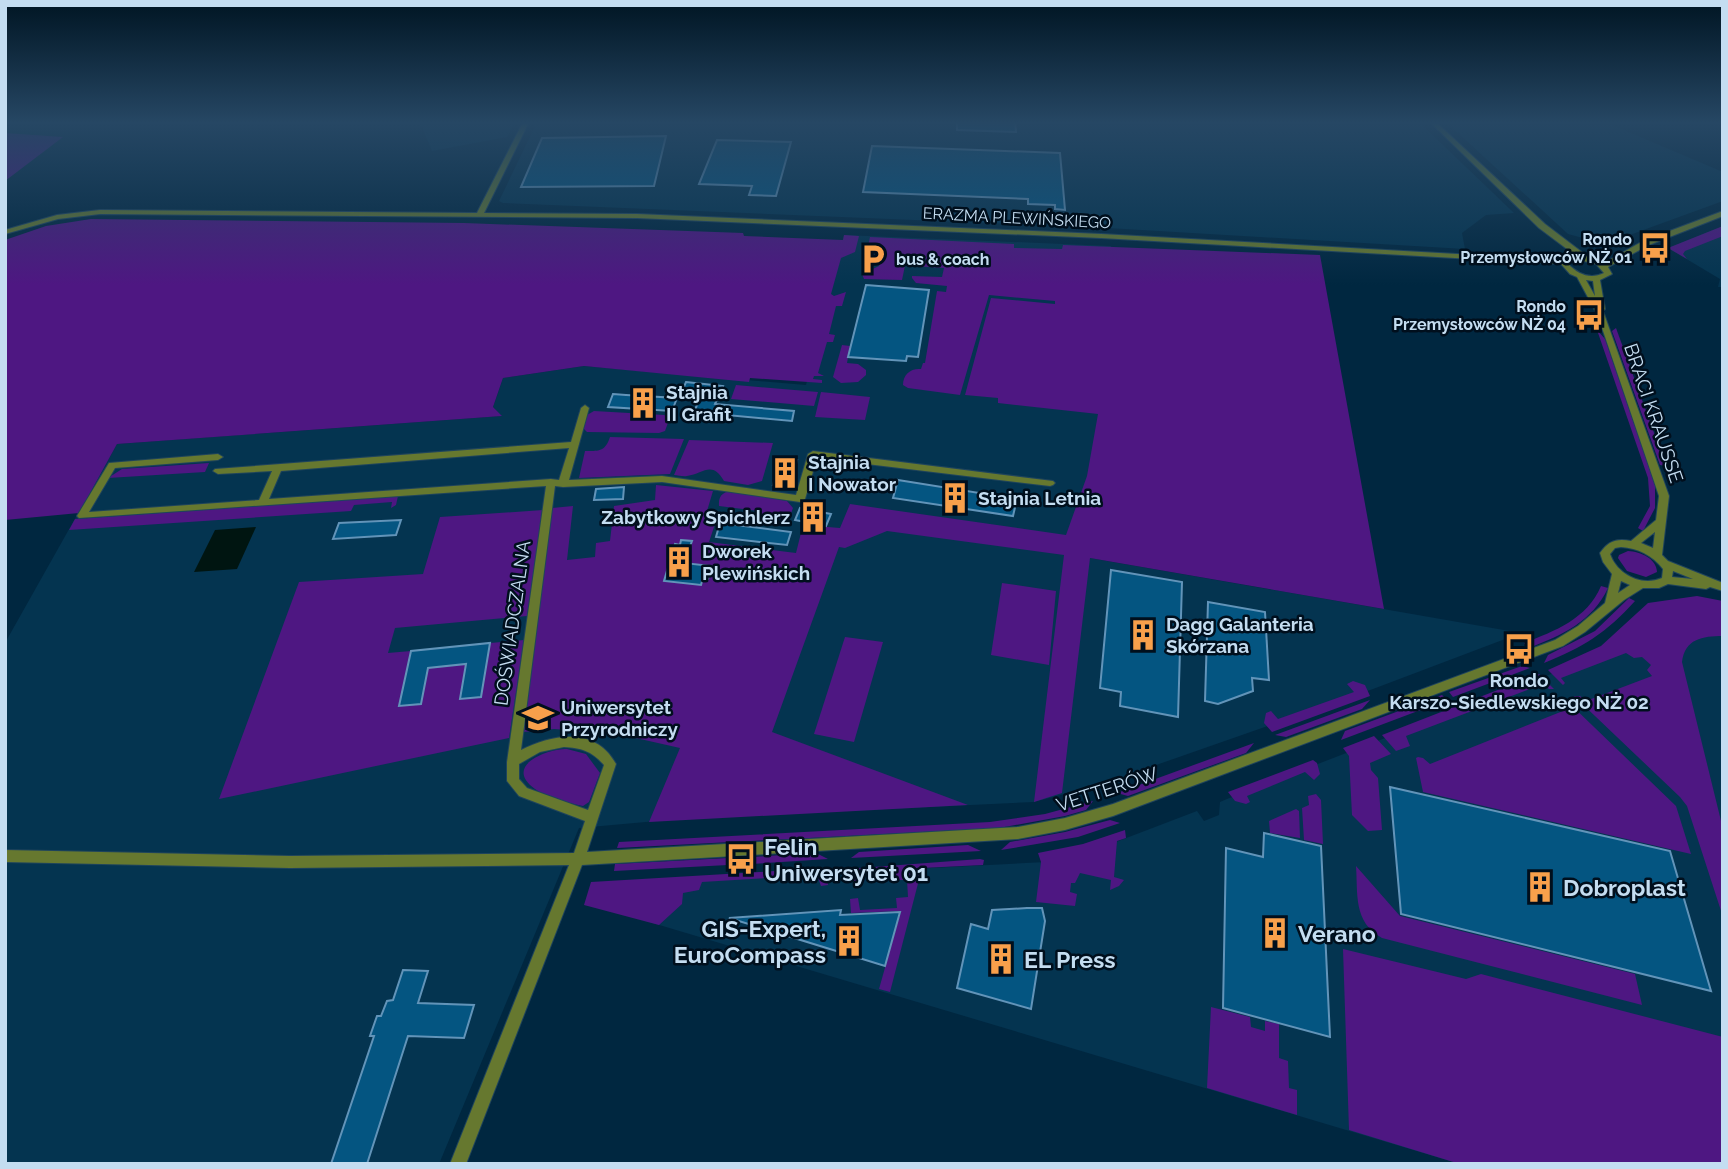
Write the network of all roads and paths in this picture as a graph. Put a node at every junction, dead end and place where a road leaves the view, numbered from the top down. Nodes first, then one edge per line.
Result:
1 (498, 177) edge
2 (1490, 177) edge
3 (480, 213) junction
4 (1723, 214) edge
5 (1542, 226) junction
6 (5, 232) edge
7 (1646, 243) junction
8 (1588, 259) junction
9 (1567, 263) junction
10 (1604, 266) junction
11 (1580, 276) junction
12 (1596, 279) junction
13 (1602, 316) junction
14 (585, 408) dead end
15 (574, 445) junction
16 (218, 457) dead end
17 (278, 468) junction
18 (218, 471) dead end
19 (551, 482) junction
20 (1050, 483) dead end
21 (563, 484) junction
22 (262, 503) junction
23 (1660, 522) junction
24 (1633, 545) junction
25 (1661, 560) junction
26 (1617, 573) junction
27 (1667, 580) junction
28 (1642, 584) junction
29 (1722, 587) edge
30 (1610, 606) junction
31 (513, 762) junction
32 (590, 817) junction
33 (5, 856) edge
34 (578, 859) junction
35 (458, 1164) edge

1 - 3 street
2 - 5 street
3 - 6 street, ERAZMA PLEWIŃSKIEGO
3 - 9 street, ERAZMA PLEWIŃSKIEGO
4 - 7 street
5 - 8 street
5 - 9 street
7 - 8 street
7 - 10 street
8 - 9 street
8 - 10 street
9 - 11 street
10 - 12 street
11 - 12 street
11 - 13 street, BRACI KRAUSSE
12 - 13 street, BRACI KRAUSSE
13 - 23 street, BRACI KRAUSSE
14 - 15 street
15 - 17 street
15 - 21 street
16 - 22 street
17 - 18 street
17 - 22 street
19 - 21 street
19 - 22 street
19 - 31 street, DOŚWIADCZALNA
20 - 21 street
23 - 24 street
23 - 25 street, BRACI KRAUSSE
24 - 25 street
24 - 26 street
25 - 27 street, BRACI KRAUSSE
25 - 29 street
26 - 28 street
26 - 30 street
27 - 28 street
27 - 29 street
28 - 30 street, VETTERÓW
30 - 34 street, VETTERÓW
31 - 32 street, DOŚWIADCZALNA
31 - 32 street
32 - 34 street
33 - 34 street, VETTERÓW
34 - 35 street

